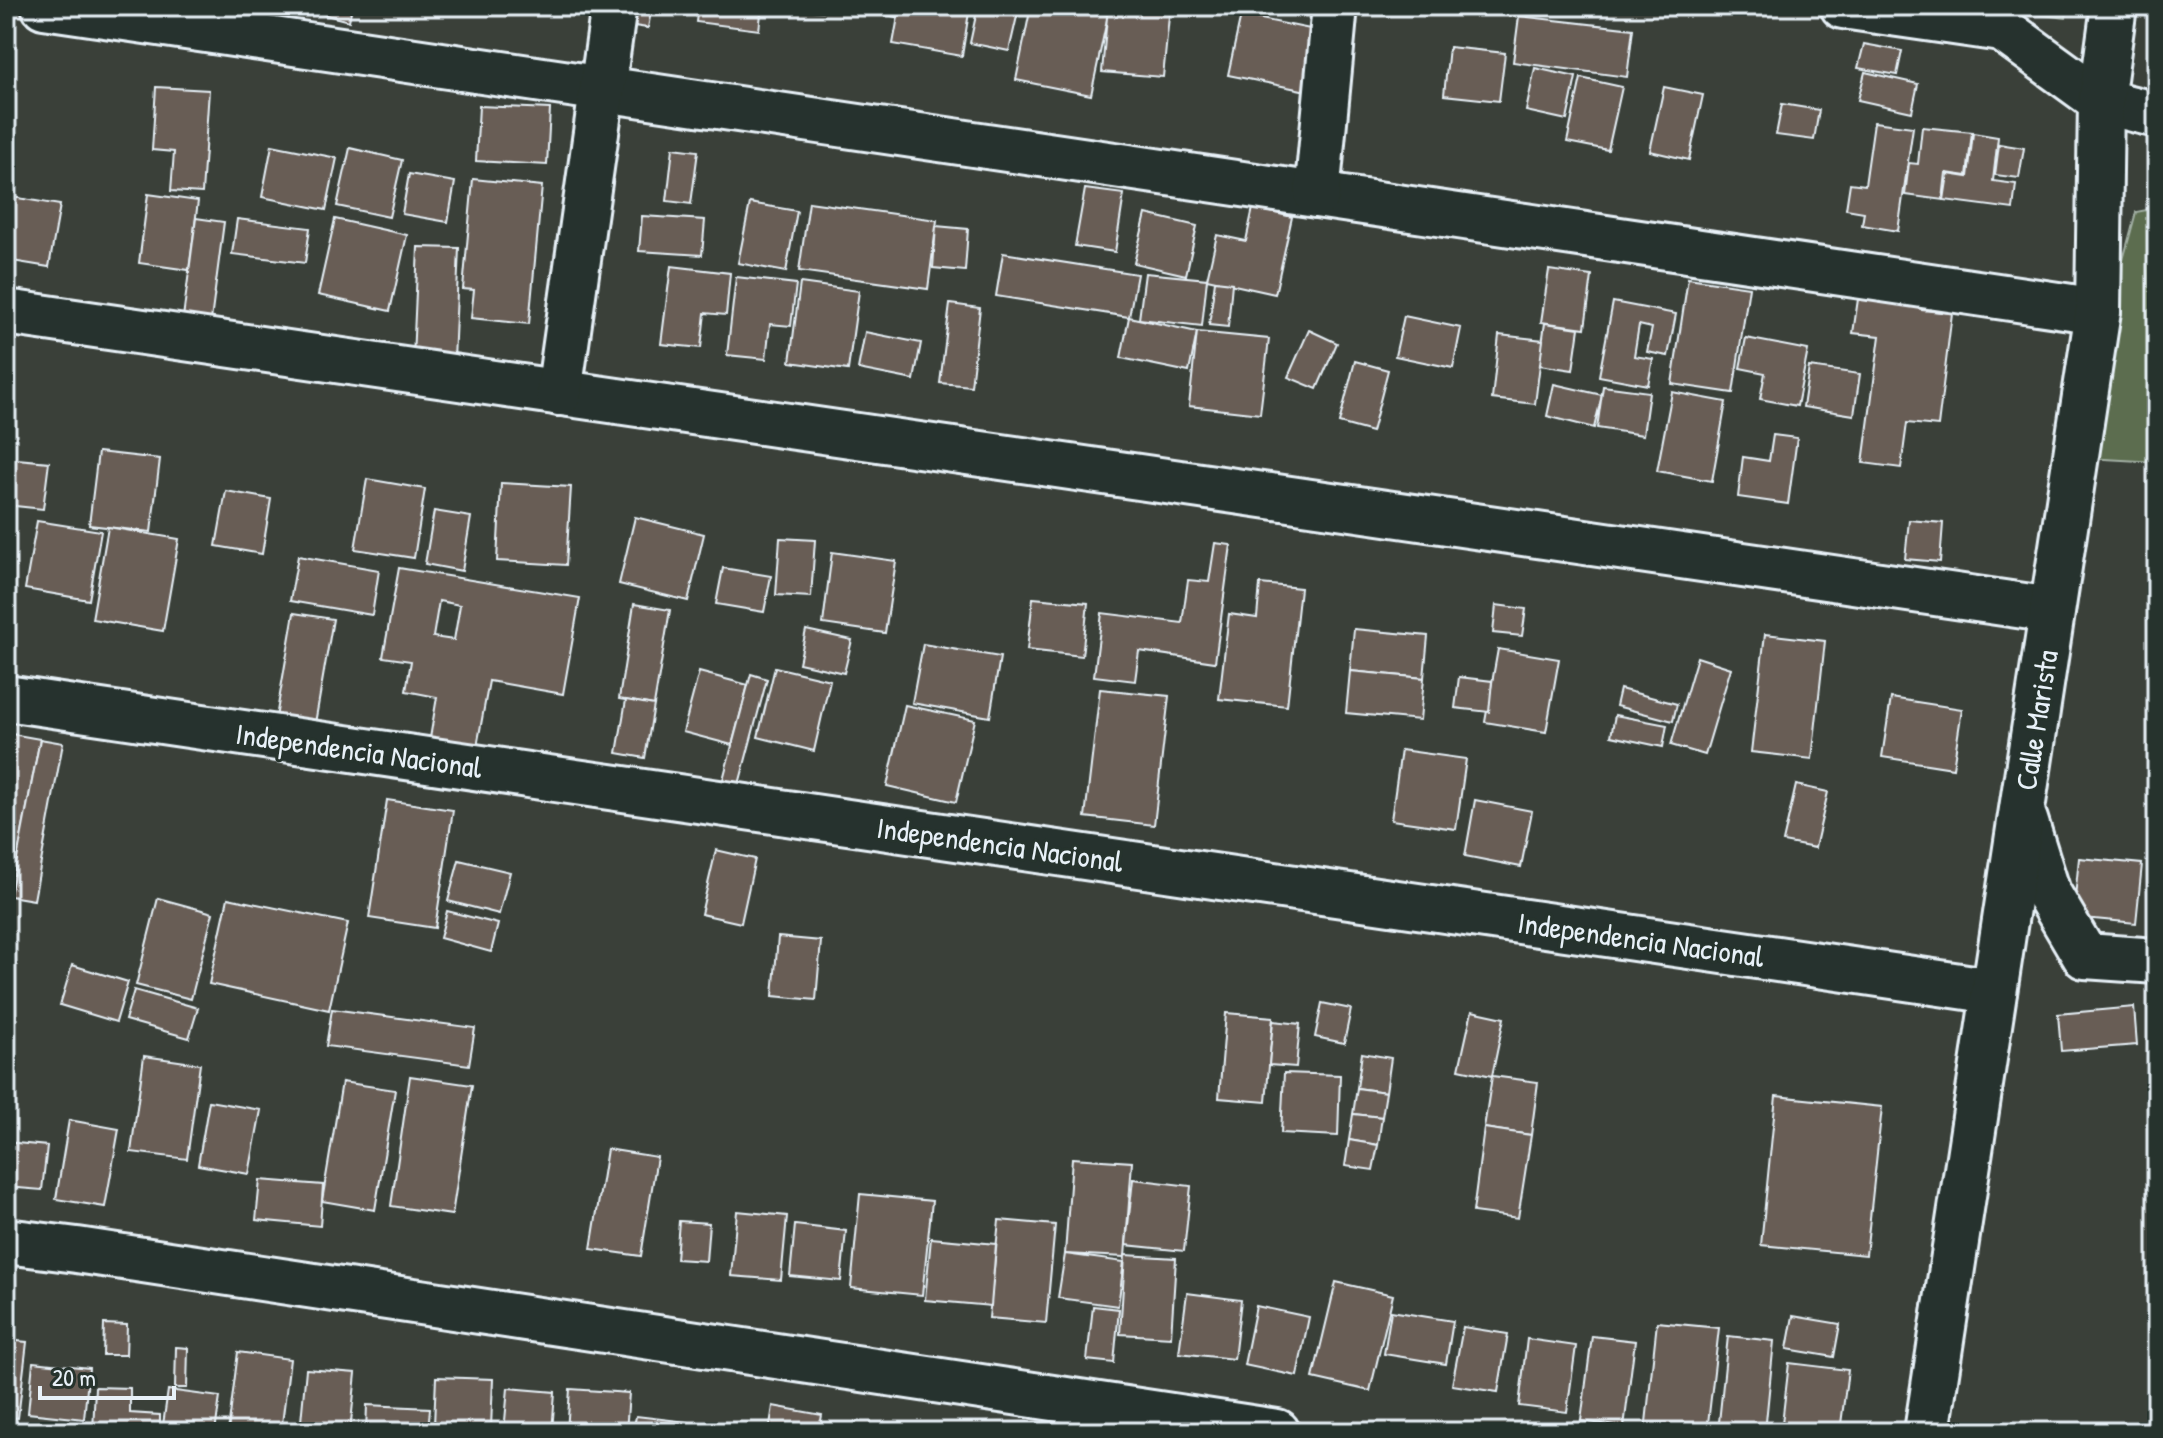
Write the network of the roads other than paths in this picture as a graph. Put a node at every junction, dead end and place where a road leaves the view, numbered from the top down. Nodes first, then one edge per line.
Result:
1 (44, 6) edge
2 (614, 6) edge
3 (1335, 6) edge
4 (1843, 6) edge
5 (2114, 6) edge
6 (602, 89) junction
7 (2101, 101) junction
8 (2157, 115) edge
9 (1317, 195) junction
10 (2098, 311) junction
11 (6, 312) edge
12 (559, 393) junction
13 (2052, 610) junction
14 (6, 698) edge
15 (2022, 810) junction
16 (2157, 961) edge
17 (1994, 991) junction
18 (6, 1241) edge
19 (1277, 1432) edge
20 (1927, 1432) edge

1 - 6 street
2 - 6 street
3 - 9 street
4 - 7 street
5 - 7 street, Calle Marista
6 - 9 street
6 - 12 street
7 - 8 street
7 - 10 street, Calle Marista
9 - 10 street
10 - 13 street, Calle Marista
11 - 12 street
12 - 13 street
13 - 15 street, Calle Marista
14 - 17 street, Independencia Nacional
15 - 16 street
15 - 17 street, Calle Marista
17 - 20 street, Calle Marista
18 - 19 street

